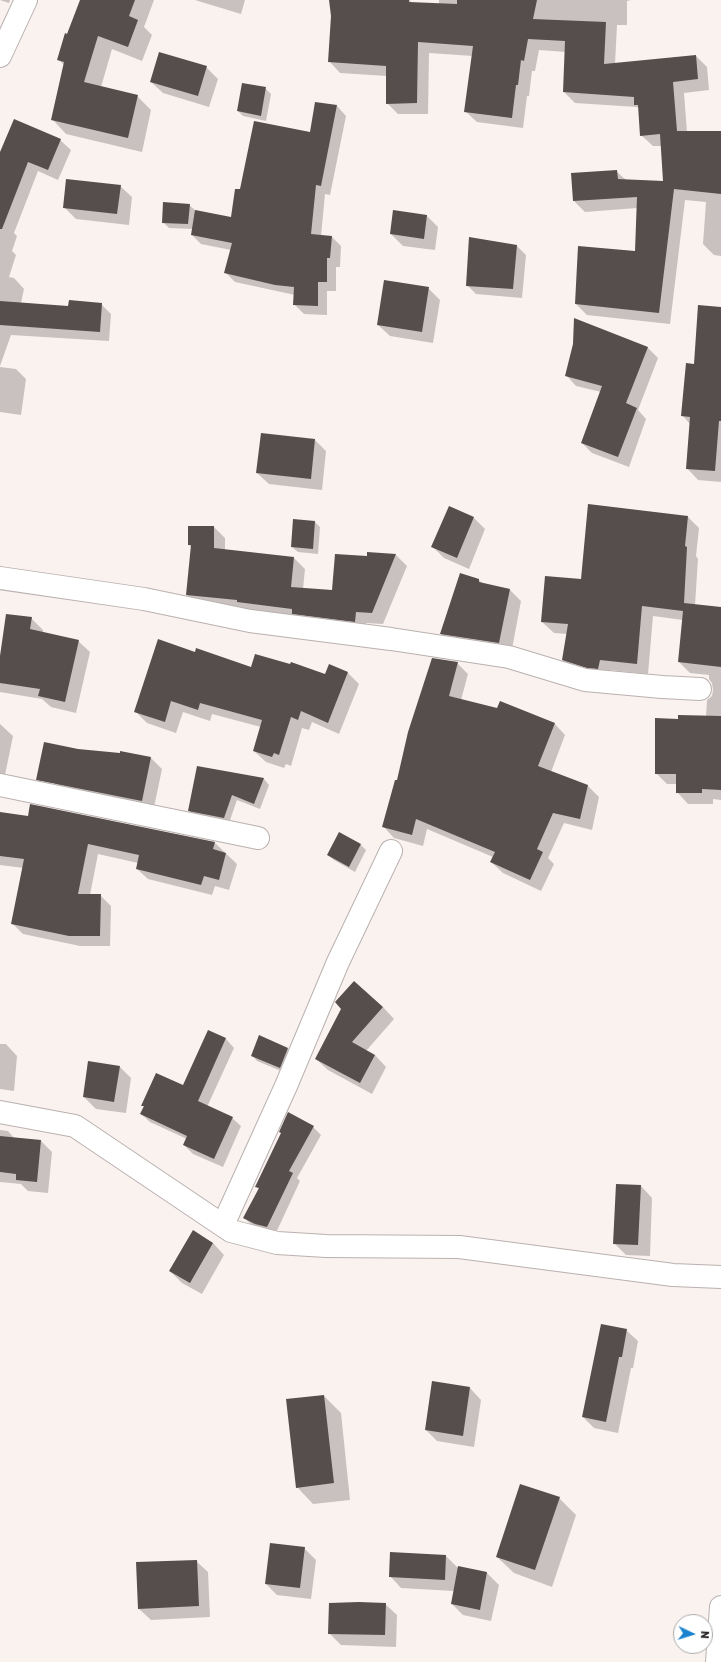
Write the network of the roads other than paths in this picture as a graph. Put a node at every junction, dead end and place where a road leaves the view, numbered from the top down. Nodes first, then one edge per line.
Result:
1 (26, 0) edge
2 (0, 56) edge
3 (0, 578) edge
4 (700, 689) dead end
5 (0, 785) edge
6 (258, 838) dead end
7 (391, 851) dead end
8 (0, 1112) edge
9 (223, 1225) junction
10 (721, 1277) edge
11 (721, 1608) edge
12 (717, 1662) edge

1 - 2 street
3 - 4 street
5 - 6 street
7 - 9 street
8 - 9 street
9 - 10 street
11 - 12 street

